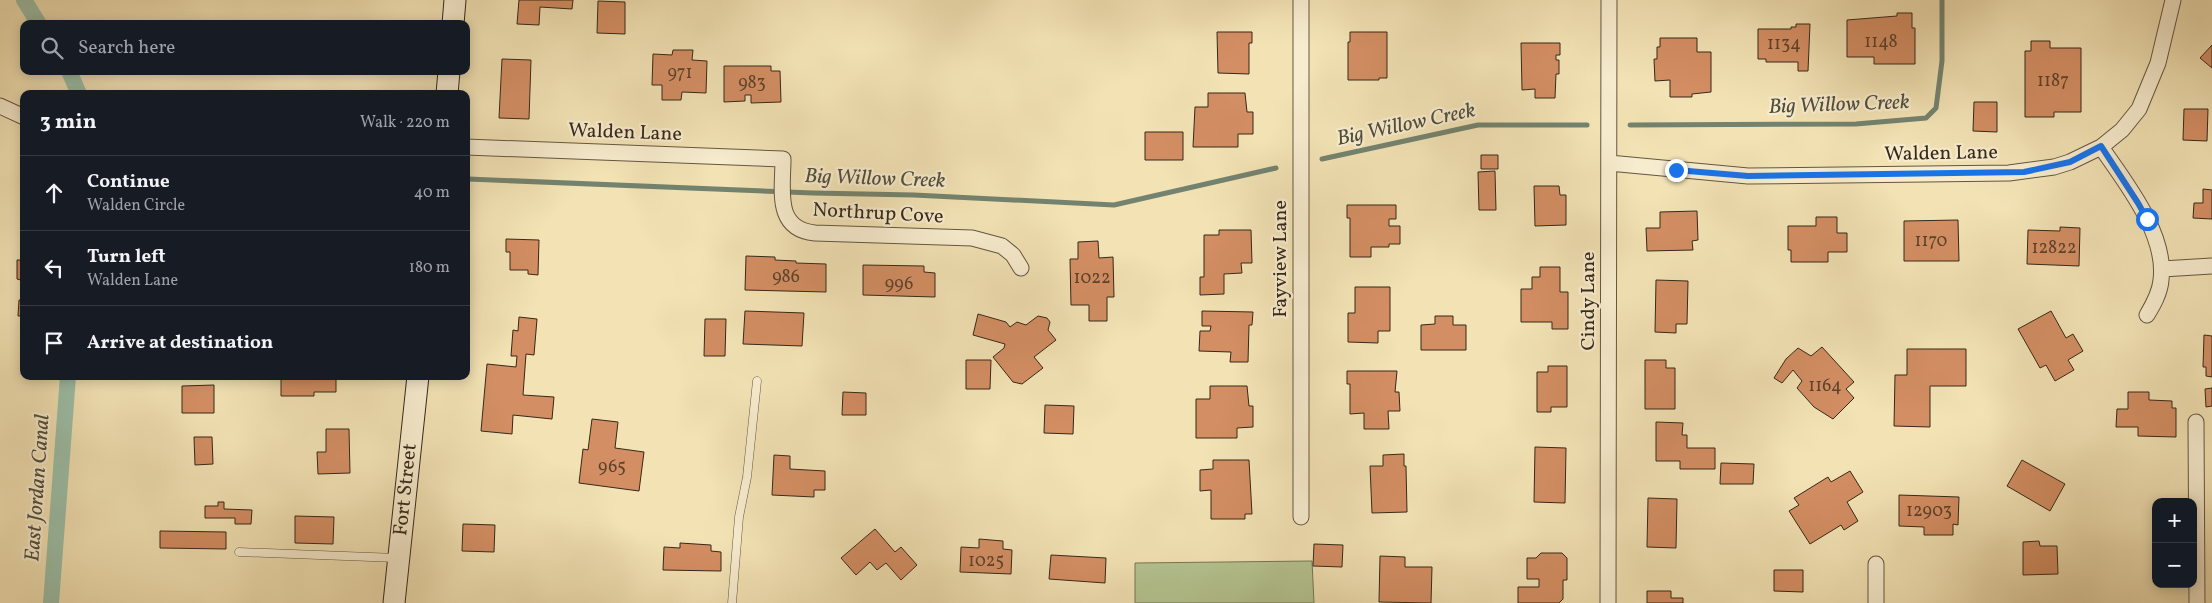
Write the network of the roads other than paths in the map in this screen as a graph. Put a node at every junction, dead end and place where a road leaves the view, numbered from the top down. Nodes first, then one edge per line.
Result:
1 (456, 0) edge
2 (1301, 0) edge
3 (1609, 0) edge
4 (2173, 0) edge
5 (454, 20) edge
6 (449, 75) edge
7 (447, 90) edge
8 (1, 106) edge
9 (20, 115) edge
10 (2101, 146) junction
11 (470, 147) edge
12 (1609, 162) junction
13 (783, 165) joint
14 (2212, 266) edge
15 (1021, 268) dead end
16 (2162, 269) junction
17 (2147, 315) dead end
18 (418, 380) edge
19 (757, 381) dead end
20 (2196, 422) dead end
21 (1301, 517) dead end
22 (239, 552) dead end
23 (399, 558) junction
24 (1876, 564) dead end
25 (394, 603) edge
26 (732, 603) edge
27 (1608, 603) edge
28 (1876, 603) edge
29 (2197, 603) edge

1 - 5 street
2 - 21 street, Fayview Lane
3 - 12 street, Cindy Lane
4 - 10 street, Walden Lane
6 - 7 street
8 - 9 street
10 - 12 street, Walden Lane
10 - 16 street
11 - 13 street, Walden Lane
12 - 27 street, Cindy Lane
13 - 15 street, Northrup Cove
14 - 16 street
16 - 17 street
18 - 23 street, Fort Street
19 - 26 lane
20 - 29 street
22 - 23 lane
23 - 25 street, Fort Street
24 - 28 street

